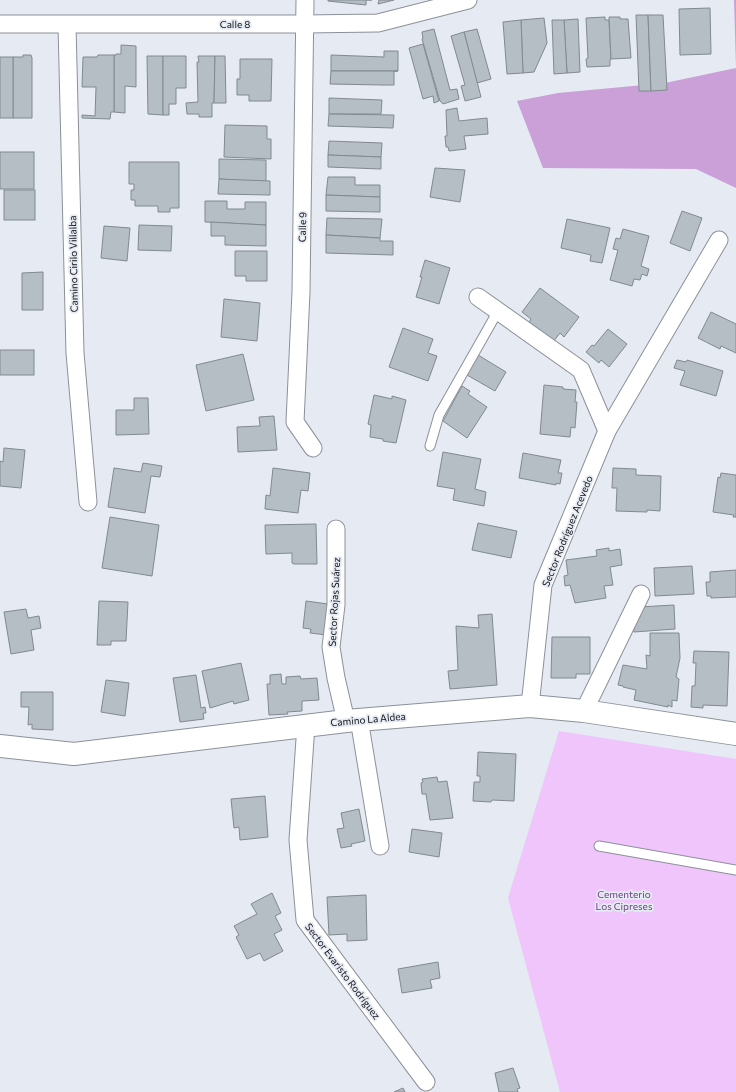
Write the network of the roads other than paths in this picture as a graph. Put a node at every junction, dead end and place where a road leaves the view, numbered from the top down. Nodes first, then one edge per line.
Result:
1 (306, 0) edge
2 (468, 0) edge
3 (0, 24) edge
4 (304, 24) junction
5 (67, 25) junction
6 (719, 240) dead end
7 (478, 297) dead end
8 (498, 311) junction
9 (607, 431) junction
10 (430, 446) dead end
11 (313, 448) dead end
12 (88, 502) dead end
13 (336, 529) dead end
14 (641, 594) dead end
15 (530, 706) junction
16 (584, 711) junction
17 (353, 720) junction
18 (306, 726) junction
19 (736, 734) edge
20 (0, 746) edge
21 (380, 846) dead end
22 (599, 846) dead end
23 (736, 870) edge
24 (426, 1082) dead end

1 - 4 street, Calle 9
2 - 4 street, Calle 8
3 - 5 street, Calle 8
4 - 5 street, Calle 8
4 - 11 street, Calle 9
5 - 12 street, Camino Cirilo Villalba
6 - 9 street, Sector Rodríguez Acevedo
7 - 8 street
8 - 9 street
8 - 10 lane
9 - 15 street, Sector Rodríguez Acevedo
13 - 17 street, Sector Rojas Suárez
14 - 16 street
15 - 16 street, Camino La Aldea
15 - 17 street, Camino La Aldea
16 - 19 street, Camino La Aldea
17 - 18 street, Camino La Aldea
17 - 21 street, Sector Rojas Suárez
18 - 20 street, Camino La Aldea
18 - 24 street, Sector Evaristo Rodríguez
22 - 23 lane

